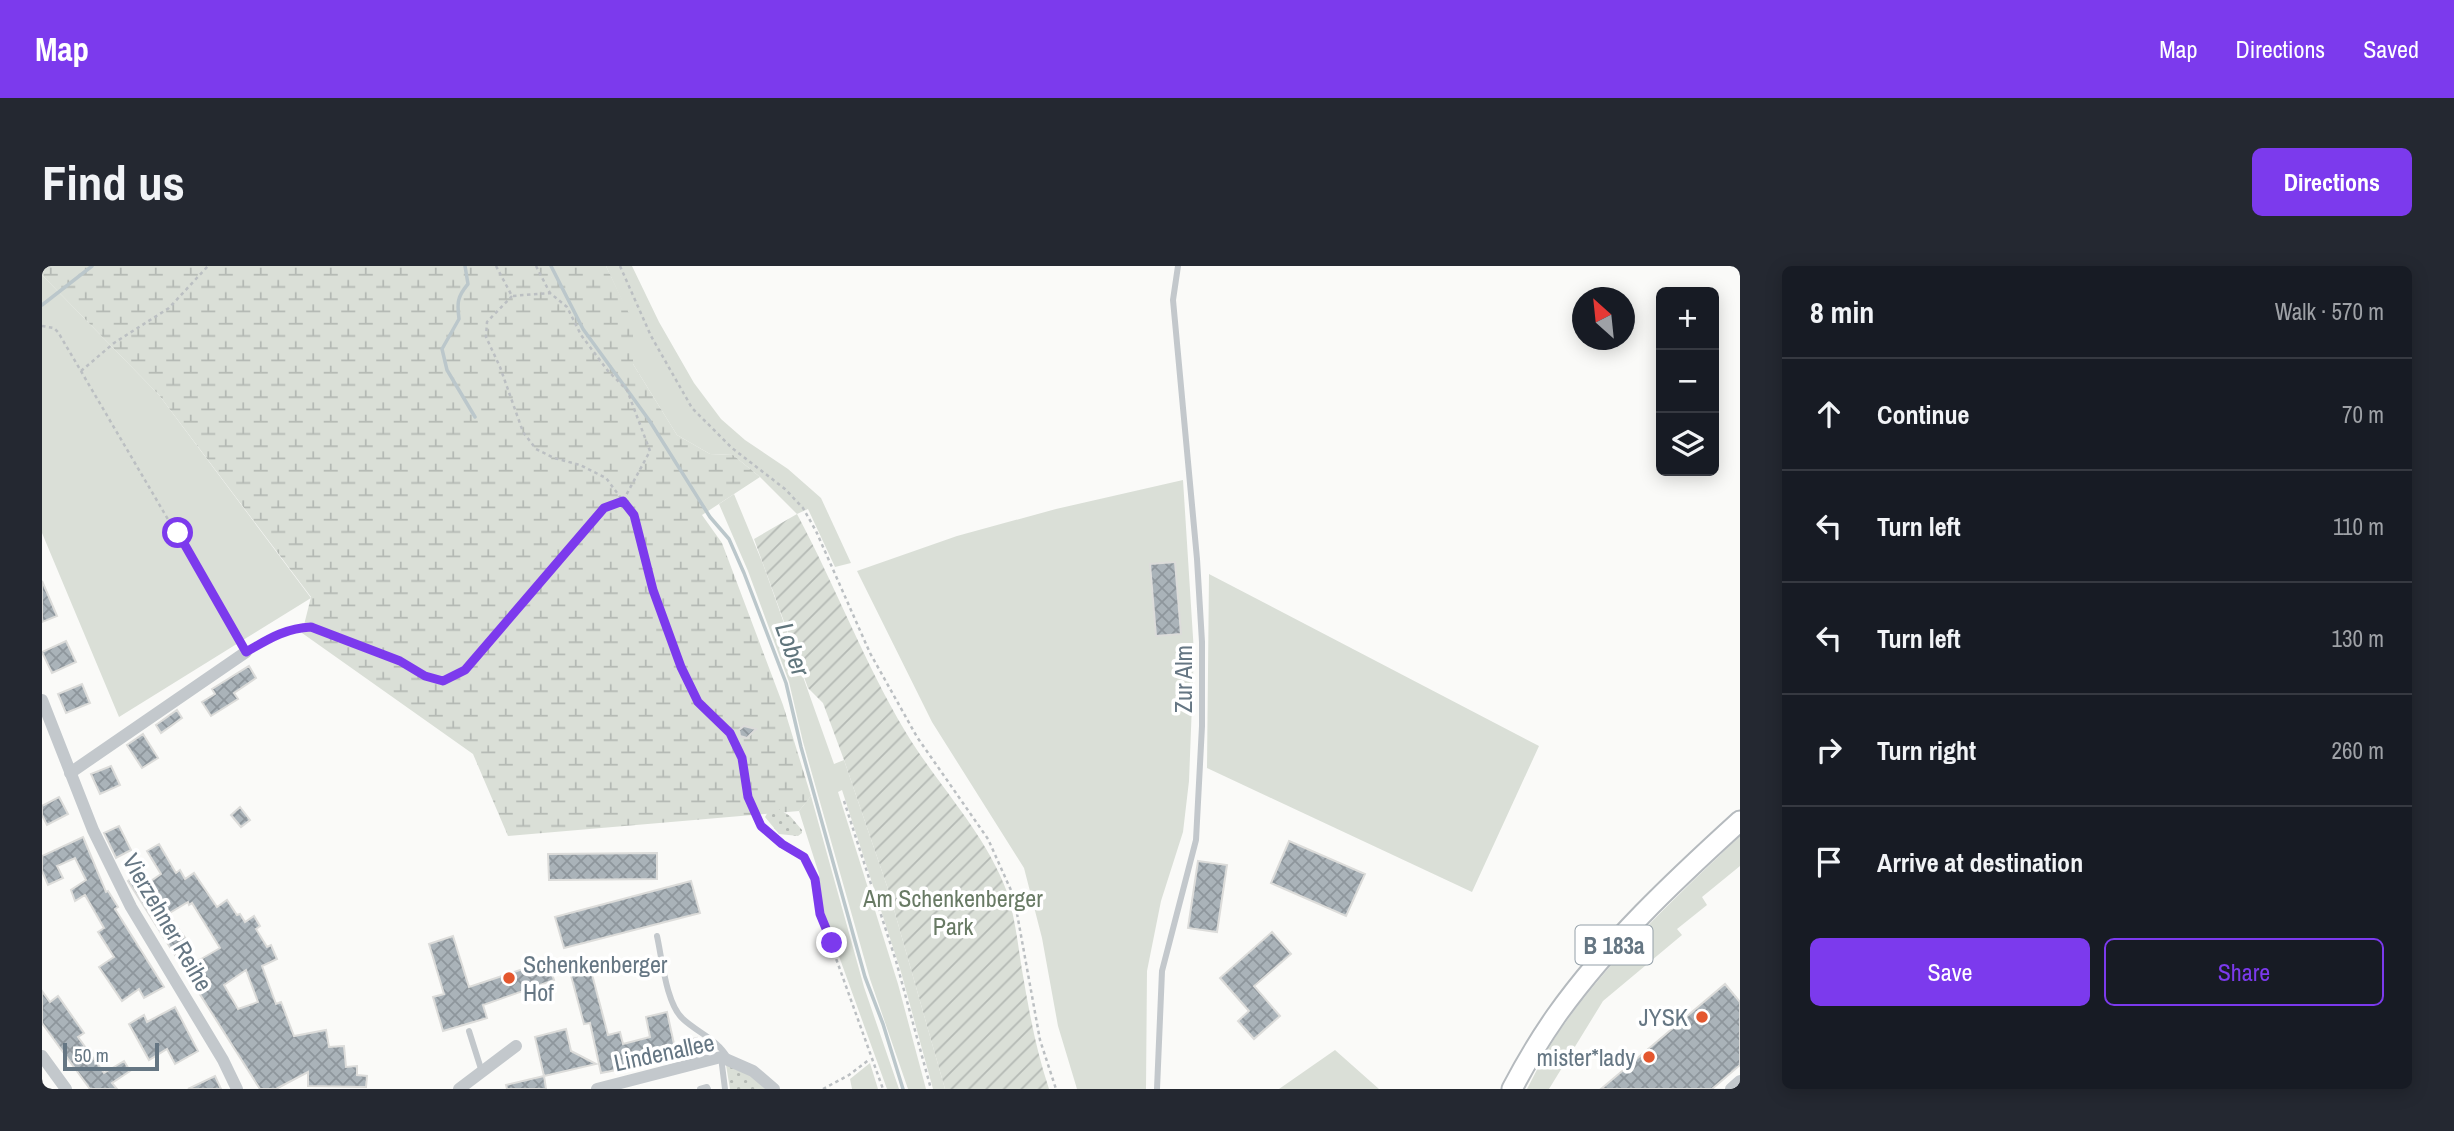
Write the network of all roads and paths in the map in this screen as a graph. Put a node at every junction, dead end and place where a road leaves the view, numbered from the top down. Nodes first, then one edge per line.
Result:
1 (208, 266) edge
2 (496, 266) edge
3 (536, 266) edge
4 (620, 266) edge
5 (1178, 266) edge
6 (550, 293) junction
7 (512, 296) junction
8 (42, 326) edge
9 (81, 371) junction
10 (623, 501) junction
11 (246, 652) junction
12 (42, 700) edge
13 (70, 773) junction
14 (844, 801) dead end
15 (1740, 821) edge
16 (656, 936) dead end
17 (469, 1031) dead end
18 (516, 1046) dead end
19 (42, 1056) edge
20 (871, 1058) junction
21 (725, 1059) junction
22 (482, 1072) junction
23 (1740, 1081) edge
24 (66, 1089) edge
25 (237, 1089) edge
26 (459, 1089) edge
27 (597, 1089) edge
28 (700, 1089) edge
29 (708, 1089) edge
30 (725, 1089) edge
31 (774, 1089) edge
32 (823, 1089) edge
33 (883, 1089) edge
34 (931, 1089) edge
35 (1056, 1089) edge
36 (1157, 1089) edge
37 (1511, 1089) edge
38 (1731, 1089) edge

1 - 9 path
2 - 7 path
3 - 6 path
4 - 35 path
5 - 36 lane, Zur Alm
6 - 7 path
6 - 10 path
7 - 10 path
8 - 9 path
9 - 11 path
10 - 11 path
10 - 20 path
11 - 13 street
12 - 13 street, Vierzehner Reihe
13 - 25 street, Vierzehner Reihe
14 - 34 path
15 - 37 main road, B 183a
16 - 21 lane
17 - 22 lane
18 - 22 street
19 - 24 street
20 - 32 path
20 - 33 path
21 - 27 street, Lindenallee
21 - 30 lane
21 - 31 street, Lindenallee
22 - 26 street
23 - 38 street
28 - 29 lane

